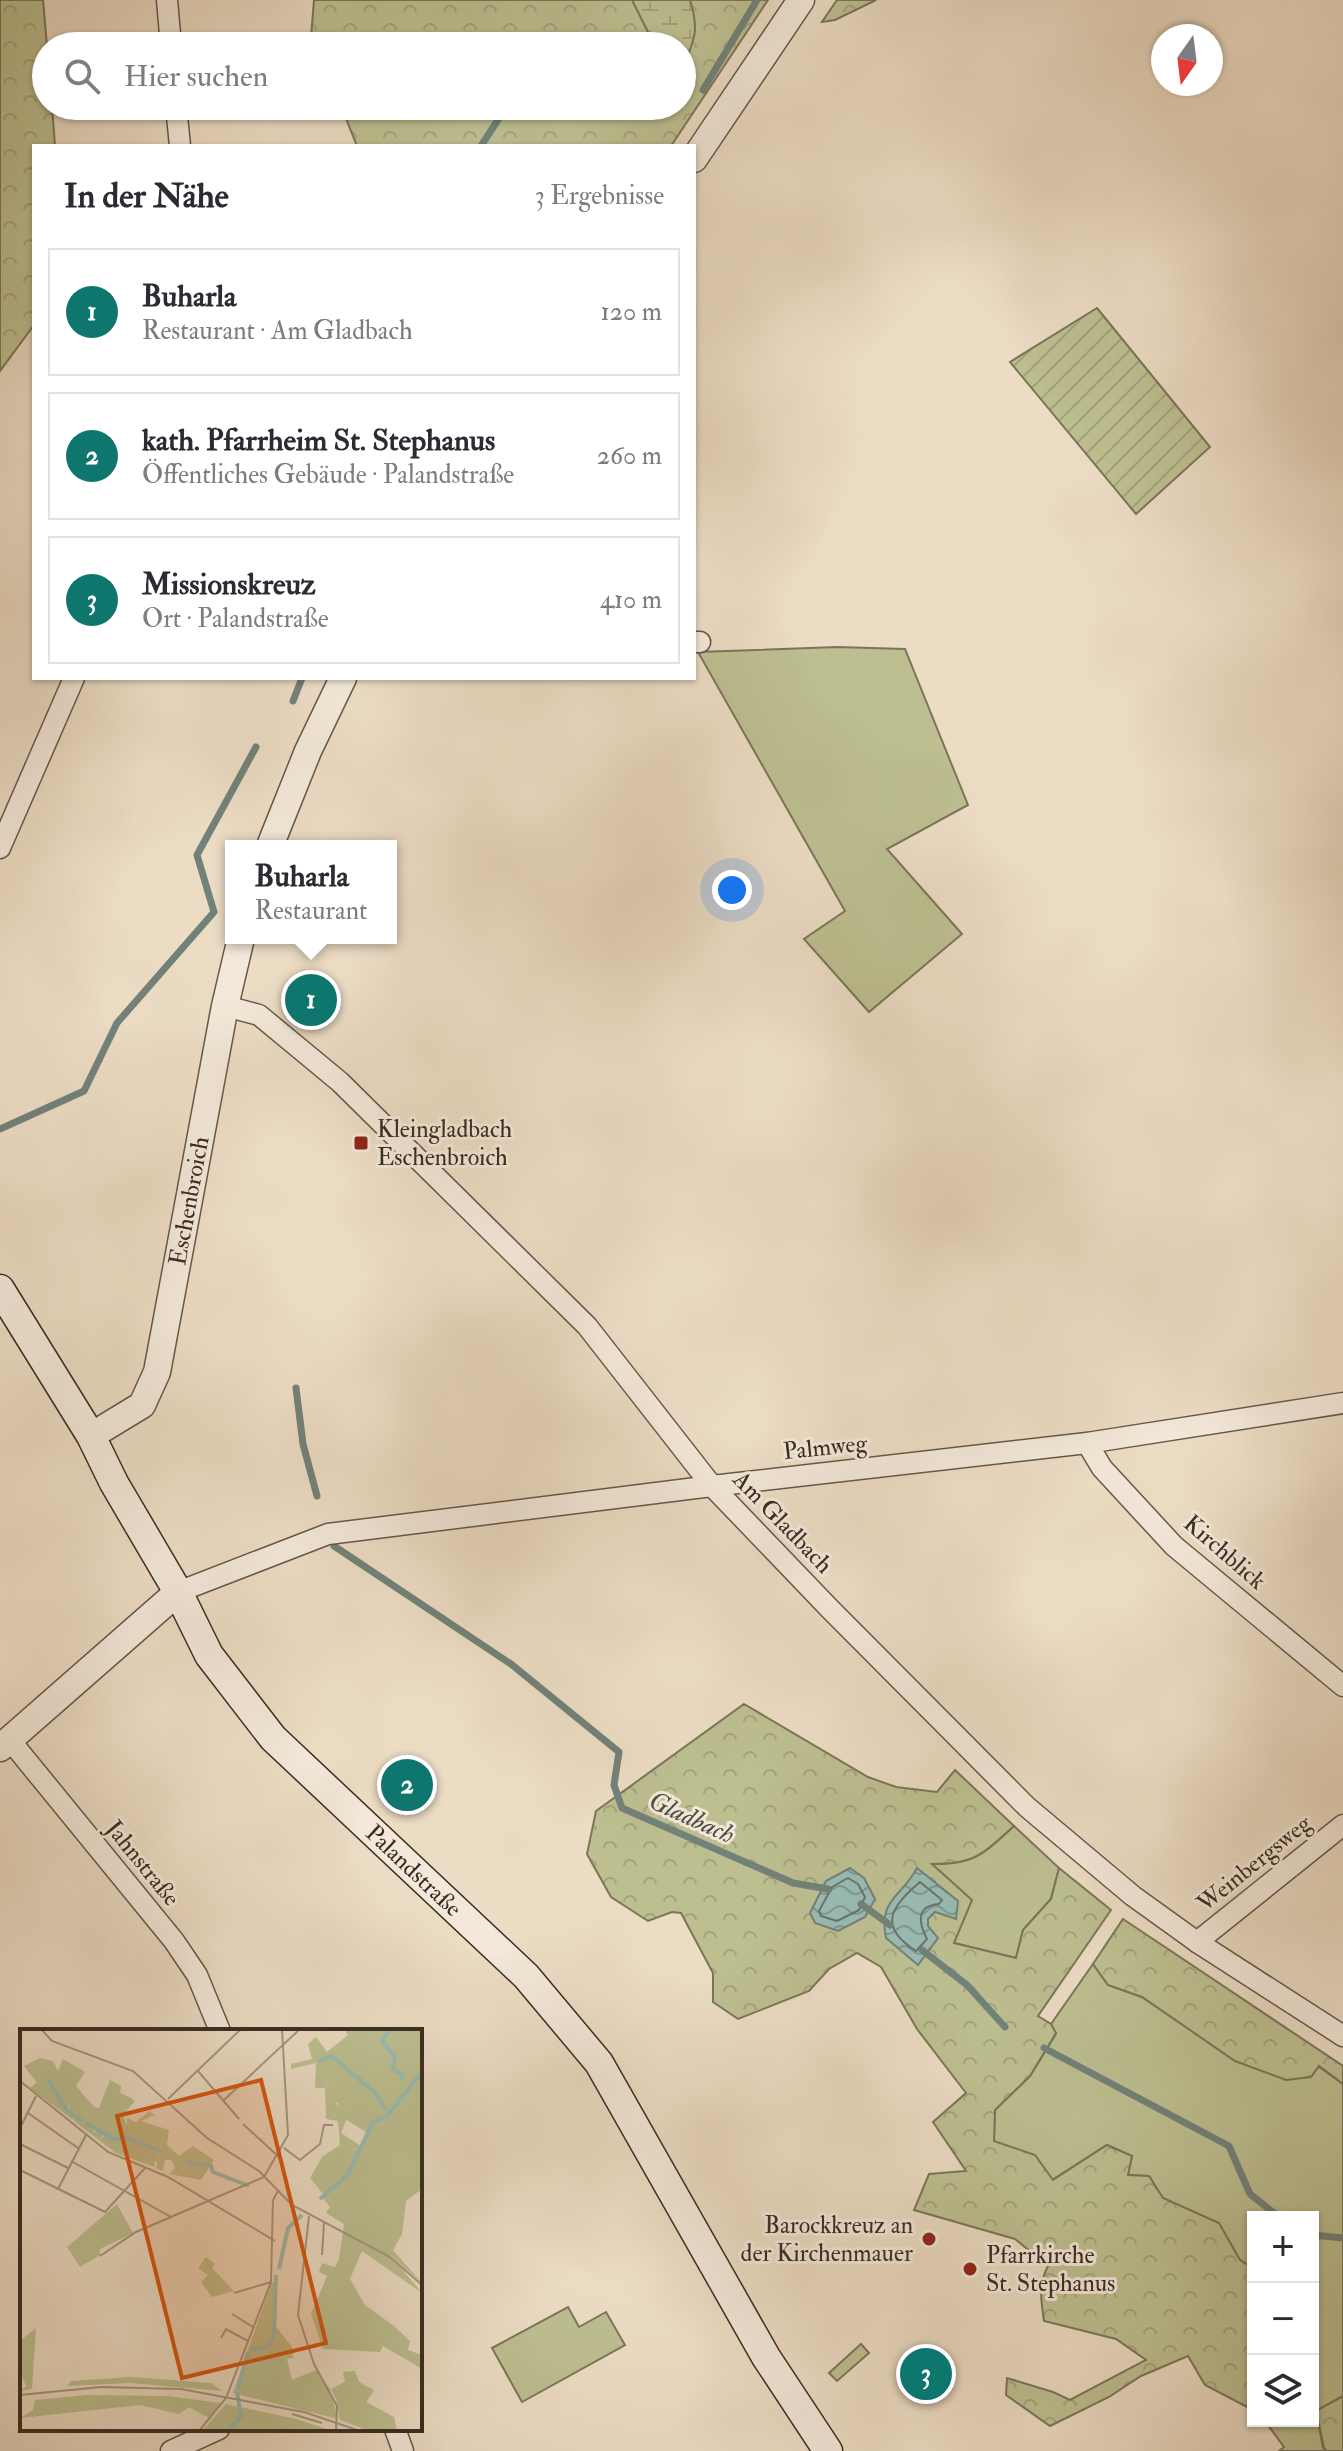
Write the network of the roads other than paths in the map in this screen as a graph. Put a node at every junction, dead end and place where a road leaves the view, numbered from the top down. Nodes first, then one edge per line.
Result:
1 (167, 0) edge
2 (801, 0) edge
3 (170, 32) edge
4 (177, 120) edge
5 (180, 144) edge
6 (696, 156) edge
7 (73, 680) edge
8 (342, 680) edge
9 (272, 840) edge
10 (0, 848) edge
11 (240, 944) edge
12 (225, 1006) junction
13 (0, 1289) edge
14 (1343, 1403) edge
15 (91, 1436) junction
16 (1087, 1443) junction
17 (712, 1486) junction
18 (178, 1592) junction
19 (1343, 1686) edge
20 (4, 1744) edge
21 (1343, 1825) edge
22 (1197, 1942) junction
23 (219, 2029) edge
24 (1343, 2036) edge
25 (215, 2431) edge
26 (396, 2431) edge
27 (171, 2451) edge
28 (403, 2451) edge
29 (828, 2451) edge

1 - 3 street
2 - 6 street
4 - 5 street
7 - 10 street
8 - 9 street
11 - 12 street, Eschenbroich
12 - 15 street, Eschenbroich
12 - 17 street, Am Gladbach
13 - 15 main road, Palandstraße
14 - 16 street, Palmweg
15 - 18 main road, Palandstraße
16 - 17 street, Palmweg
16 - 19 street, Kirchblick
17 - 18 street, Palmweg
17 - 22 street, Am Gladbach
18 - 20 street
18 - 29 main road, Palandstraße
20 - 23 street, Jahnstraße
21 - 22 street, Weinbergsweg
22 - 24 street, Am Gladbach
25 - 27 street
26 - 28 street

